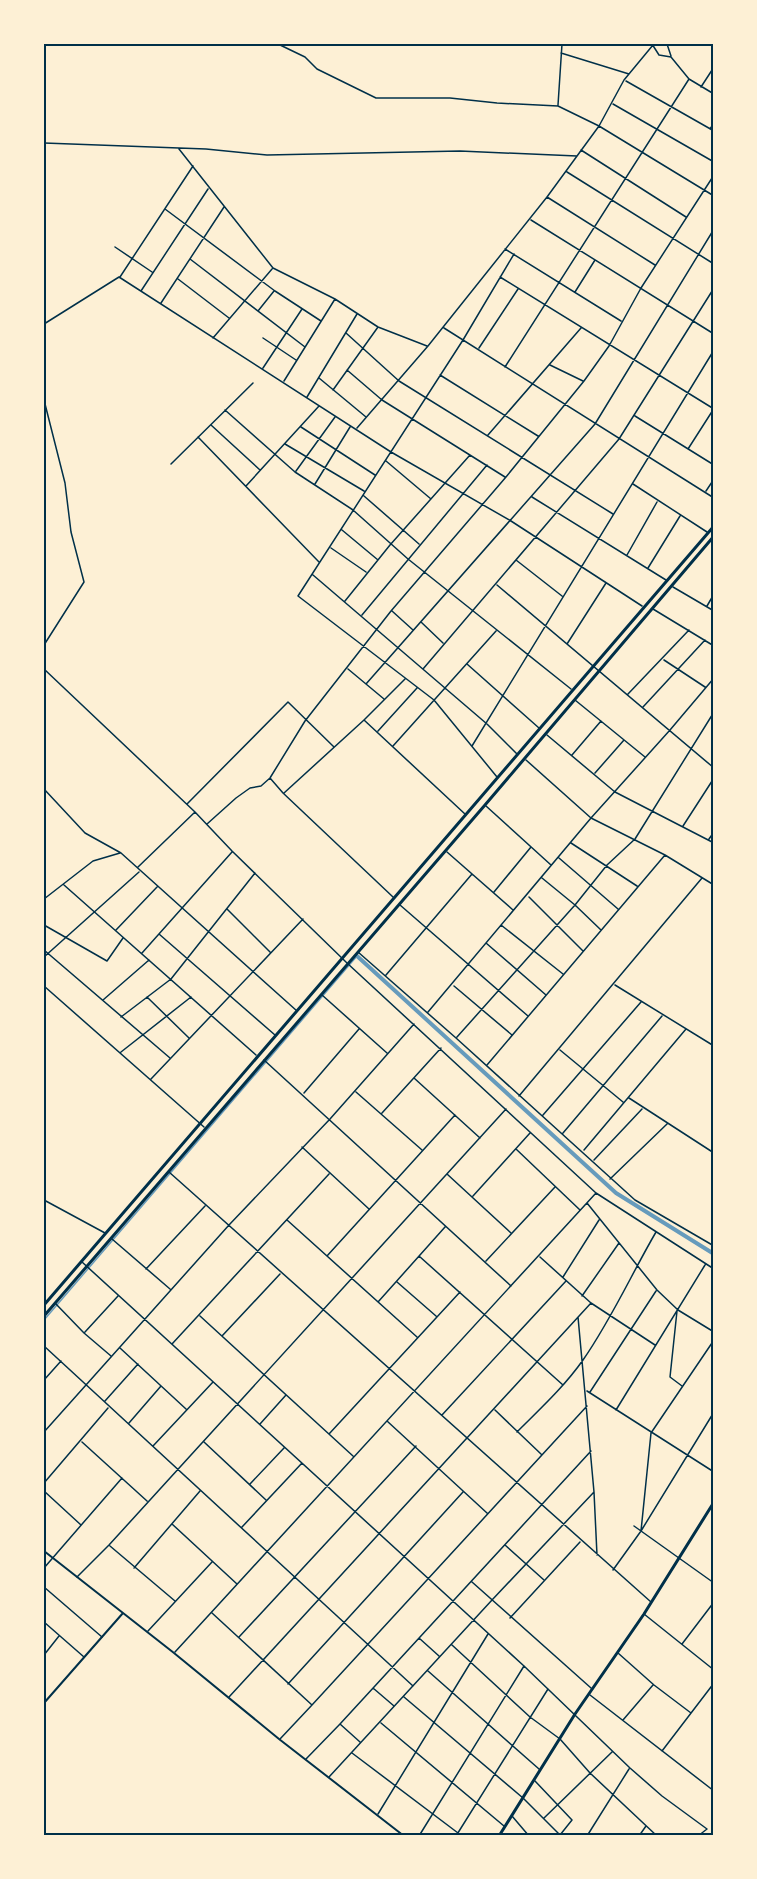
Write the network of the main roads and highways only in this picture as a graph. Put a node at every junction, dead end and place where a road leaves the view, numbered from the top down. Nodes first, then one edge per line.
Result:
1 (714, 526) edge
2 (714, 537) edge
3 (44, 1305) edge
4 (44, 1316) edge
5 (714, 1502) edge
6 (499, 1836) edge

1 - 3 main road
2 - 4 main road
5 - 6 main road

